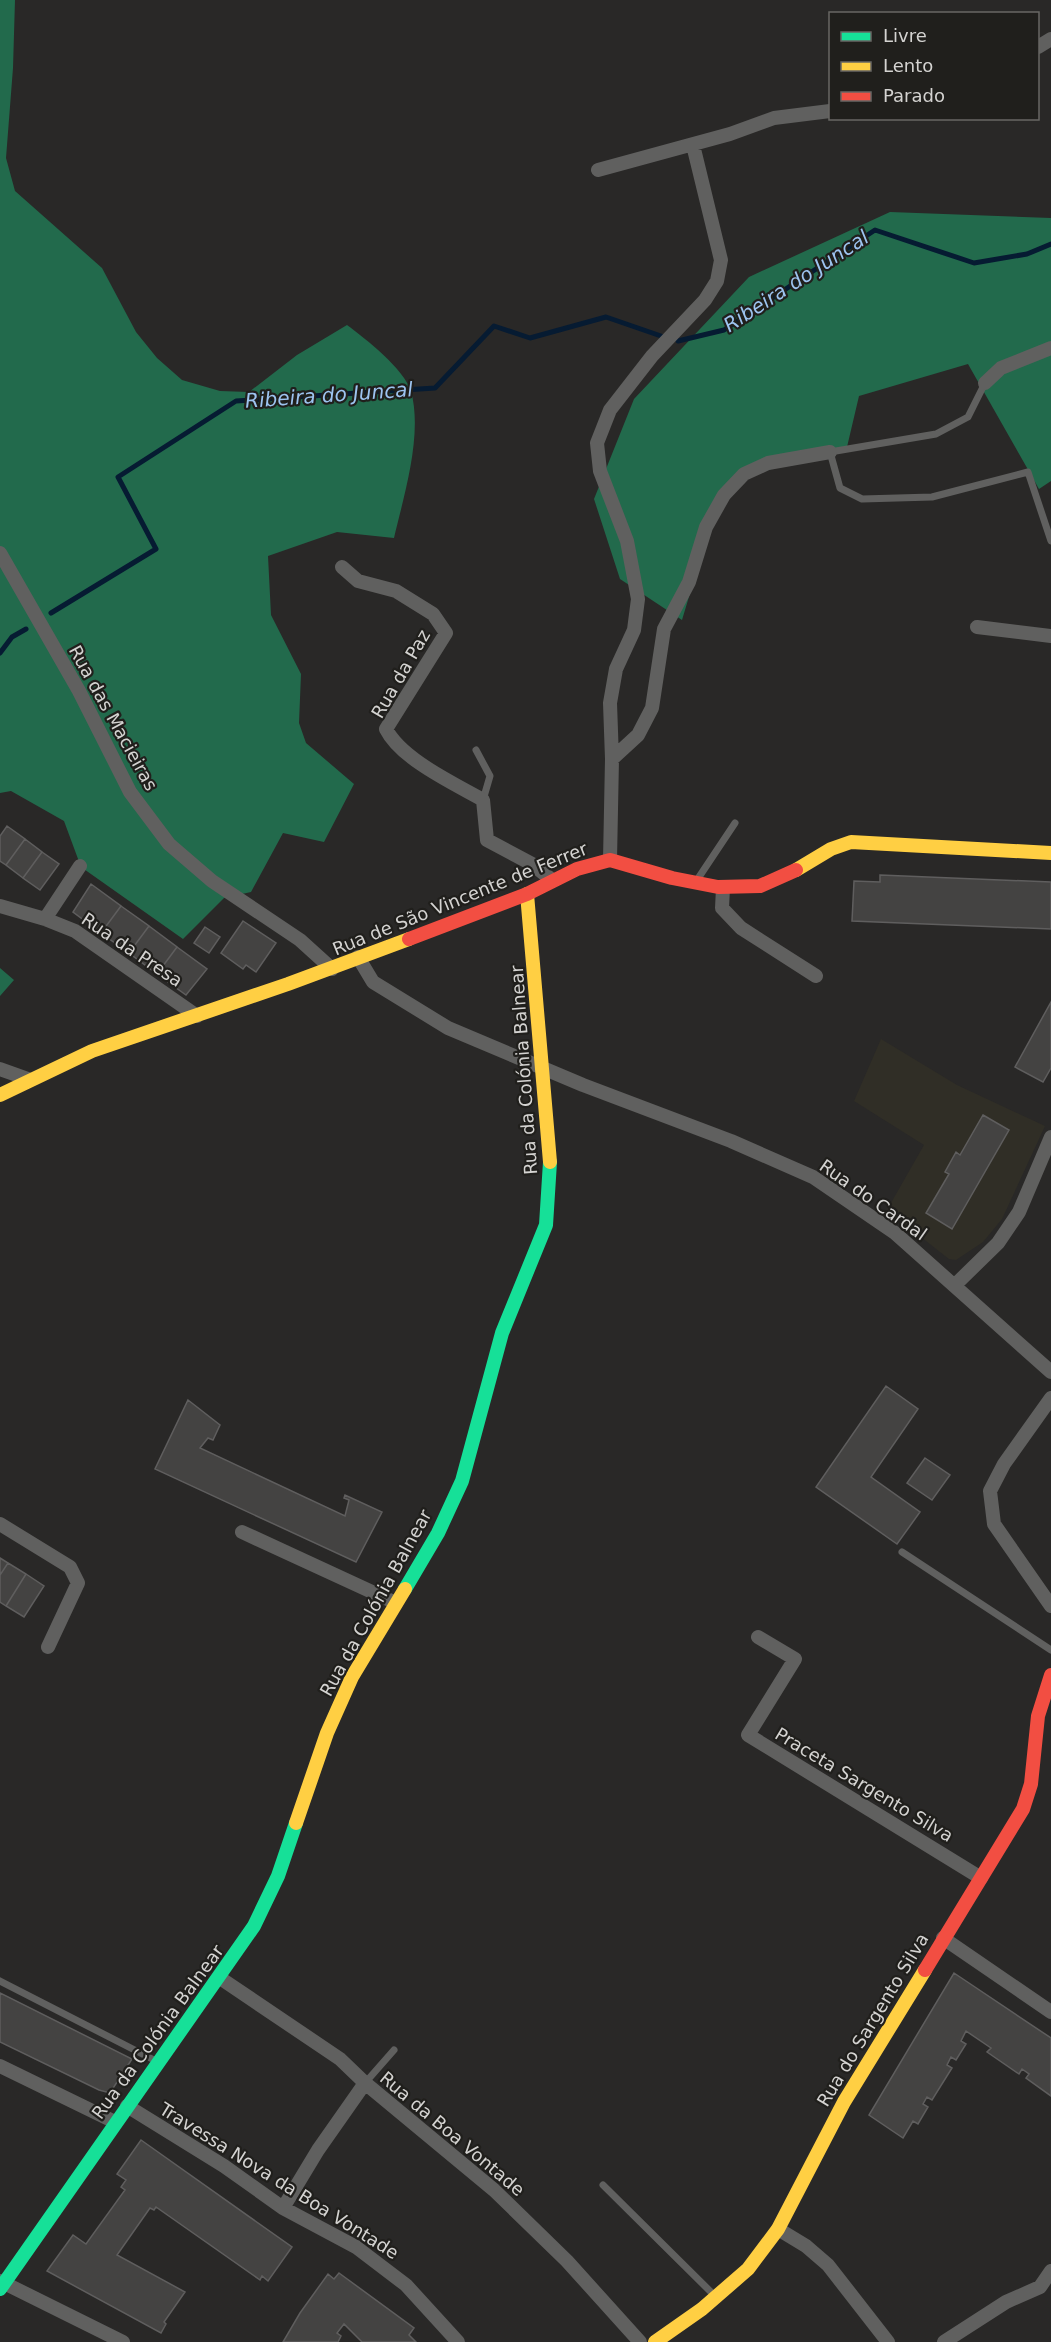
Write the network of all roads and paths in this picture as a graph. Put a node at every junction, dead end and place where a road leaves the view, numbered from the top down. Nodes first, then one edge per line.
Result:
1 (829, 111) edge
2 (693, 145) junction
3 (598, 170) dead end
4 (1051, 348) edge
5 (985, 383) joint
6 (830, 452) junction
7 (1051, 541) edge
8 (0, 553) edge
9 (342, 567) dead end
10 (977, 627) dead end
11 (1051, 636) edge
12 (476, 750) dead end
13 (612, 759) junction
14 (483, 800) junction
15 (735, 823) dead end
16 (1051, 853) edge
17 (610, 860) junction
18 (80, 866) dead end
19 (552, 880) junction
20 (695, 882) junction
21 (723, 888) junction
22 (527, 894) junction
23 (0, 906) edge
24 (45, 919) junction
25 (358, 957) junction
26 (332, 969) junction
27 (816, 976) dead end
28 (197, 1016) junction
29 (543, 1067) junction
30 (0, 1069) edge
31 (28, 1079) junction
32 (0, 1095) edge
33 (1051, 1137) edge
34 (955, 1286) junction
35 (1051, 1372) edge
36 (1051, 1398) edge
37 (0, 1524) edge
38 (242, 1532) dead end
39 (902, 1551) dead end
40 (396, 1603) junction
41 (1051, 1606) edge
42 (758, 1637) dead end
43 (48, 1647) dead end
44 (1051, 1650) edge
45 (1051, 1675) edge
46 (981, 1878) junction
47 (943, 1938) junction
48 (220, 1978) junction
49 (0, 1981) edge
50 (1051, 2012) edge
51 (394, 2050) dead end
52 (159, 2063) junction
53 (0, 2066) edge
54 (365, 2083) junction
55 (127, 2106) junction
56 (115, 2122) junction
57 (603, 2185) dead end
58 (283, 2208) junction
59 (778, 2229) junction
60 (1051, 2271) edge
61 (2, 2284) edge
62 (716, 2296) junction
63 (123, 2342) edge
64 (458, 2342) edge
65 (640, 2342) edge
66 (655, 2342) edge
67 (888, 2342) edge
68 (944, 2342) edge

1 - 2 street
2 - 3 street
2 - 13 street
4 - 5 street
5 - 6 lane
6 - 7 lane
6 - 13 street
8 - 26 street, Rua das Macieiras
9 - 14 street, Rua da Paz
10 - 11 street
12 - 14 lane
13 - 17 street
14 - 19 street
15 - 20 lane
16 - 21 street, Rua de São Vincente de Ferrer
17 - 19 street, Rua de São Vincente de Ferrer
17 - 20 street, Rua de São Vincente de Ferrer
18 - 24 street
19 - 22 street, Rua de São Vincente de Ferrer
20 - 21 street, Rua de São Vincente de Ferrer
21 - 27 street
22 - 25 street, Rua de São Vincente de Ferrer
22 - 29 street, Rua da Colónia Balnear
23 - 24 street, Rua da Presa
24 - 28 street, Rua da Presa
25 - 26 street, Rua de São Vincente de Ferrer
25 - 29 street, Rua do Cardal
26 - 28 street, Rua de São Vincente de Ferrer
28 - 31 street, Rua de São Vincente de Ferrer
29 - 34 street, Rua do Cardal
29 - 40 street, Rua da Colónia Balnear
30 - 31 street
31 - 32 street, Rua de São Vincente de Ferrer
33 - 34 street
34 - 35 street, Rua do Cardal
36 - 41 street
37 - 43 street
38 - 40 street
39 - 44 lane
40 - 48 street, Rua da Colónia Balnear
42 - 46 street, Praceta Sargento Silva
45 - 46 street, Rua do Sargento Silva
46 - 47 street, Rua do Sargento Silva
47 - 50 street
47 - 59 street, Rua do Sargento Silva
48 - 52 street, Rua da Colónia Balnear
48 - 54 street, Rua da Boa Vontade
49 - 52 lane
51 - 54 lane
52 - 55 street, Rua da Colónia Balnear
53 - 56 street
54 - 58 street
54 - 65 street, Rua da Boa Vontade
55 - 56 street, Rua da Colónia Balnear
55 - 58 street, Travessa Nova da Boa Vontade
56 - 61 street, Rua da Colónia Balnear
57 - 62 lane
58 - 64 street, Travessa Nova da Boa Vontade
59 - 62 street, Rua do Sargento Silva
59 - 67 street
60 - 68 street
61 - 63 street
62 - 66 street, Rua do Sargento Silva

